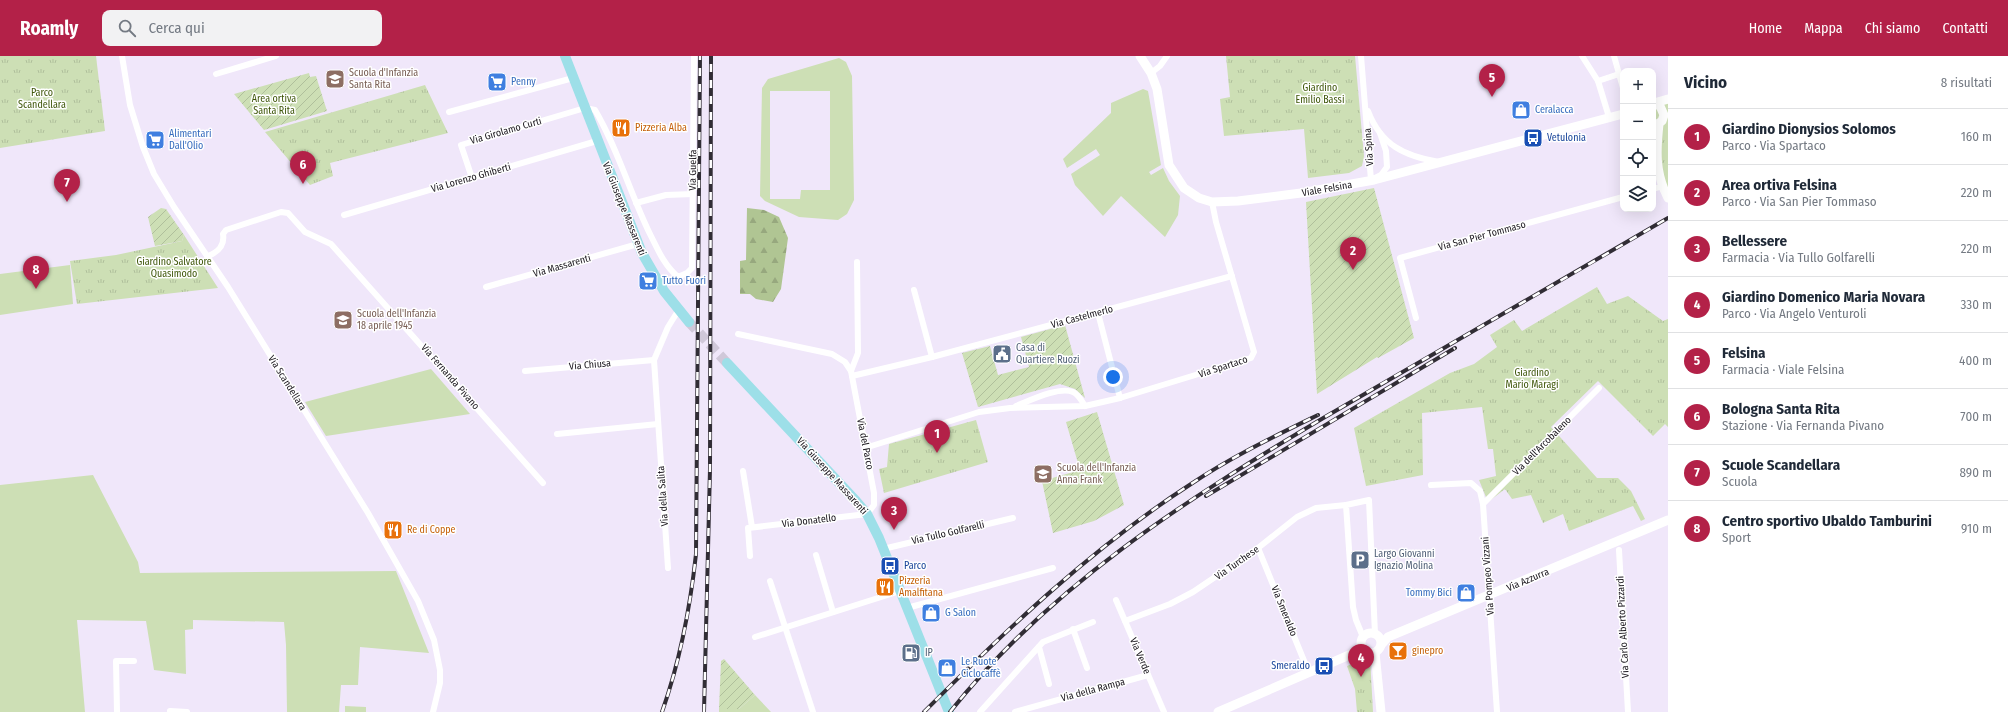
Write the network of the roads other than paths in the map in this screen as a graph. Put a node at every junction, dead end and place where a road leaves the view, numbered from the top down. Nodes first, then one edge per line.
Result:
1 (122, 56) edge
2 (276, 56) edge
3 (565, 56) edge
4 (694, 56) edge
5 (1140, 56) edge
6 (1167, 56) edge
7 (1361, 56) edge
8 (1582, 56) edge
9 (1614, 56) edge
10 (1151, 73) junction
11 (216, 74) dead end
12 (1619, 74) junction
13 (573, 78) junction
14 (1620, 78) edge
15 (1598, 80) junction
16 (1668, 99) edge
17 (1656, 102) edge
18 (1655, 104) edge
19 (1366, 105) junction
20 (584, 108) junction
21 (449, 112) dead end
22 (1620, 112) edge
23 (1666, 113) edge
24 (1620, 115) edge
25 (1609, 117) junction
26 (1656, 125) edge
27 (1380, 133) junction
28 (597, 141) junction
29 (1656, 159) edge
30 (1441, 162) junction
31 (472, 178) junction
32 (1371, 180) junction
33 (1663, 186) junction
34 (1656, 188) edge
35 (693, 194) junction
36 (1620, 198) edge
37 (1668, 198) edge
38 (1212, 202) junction
39 (636, 203) junction
40 (344, 215) dead end
41 (638, 244) junction
42 (208, 256) junction
43 (857, 262) dead end
44 (1232, 276) junction
45 (678, 277) joint
46 (486, 287) dead end
47 (914, 290) dead end
48 (678, 311) junction
49 (1098, 313) junction
50 (1416, 318) dead end
51 (689, 322) tunnel mouth
52 (738, 334) dead end
53 (932, 358) junction
54 (654, 360) junction
55 (727, 363) tunnel mouth
56 (525, 371) dead end
57 (852, 374) junction
58 (1599, 388) dead end
59 (1120, 398) junction
60 (1085, 406) junction
61 (1010, 408) junction
62 (658, 424) junction
63 (557, 434) dead end
64 (865, 448) junction
65 (743, 471) dead end
66 (543, 483) dead end
67 (1431, 485) dead end
68 (1346, 504) junction
69 (1483, 504) junction
70 (867, 514) junction
71 (1013, 518) dead end
72 (1668, 520) edge
73 (752, 527) junction
74 (1619, 545) junction
75 (1258, 548) junction
76 (883, 549) junction
77 (816, 555) dead end
78 (750, 556) dead end
79 (668, 568) dead end
80 (1053, 568) dead end
81 (770, 581) dead end
82 (900, 591) junction
83 (1490, 596) junction
84 (1116, 600) dead end
85 (907, 608) junction
86 (833, 612) junction
87 (1125, 621) junction
88 (1093, 622) dead end
89 (785, 627) junction
90 (1073, 629) junction
91 (1376, 635) junction
92 (755, 637) dead end
93 (1363, 637) junction
94 (1388, 638) junction
95 (1381, 645) junction
96 (1039, 648) junction
97 (1362, 649) junction
98 (1375, 652) junction
99 (134, 661) dead end
100 (1087, 668) dead end
101 (1309, 673) junction
102 (1148, 675) junction
103 (1049, 684) dead end
104 (170, 711) dead end
105 (117, 712) edge
106 (187, 712) edge
107 (433, 712) edge
108 (813, 712) edge
109 (949, 712) edge
110 (980, 712) edge
111 (1015, 712) edge
112 (1164, 712) edge
113 (1218, 712) edge
114 (1381, 712) edge
115 (1497, 712) edge
116 (1628, 712) edge

1 - 42 street, Via Scandellara
2 - 11 street
3 - 13 main road, Via Giuseppe Massarenti
4 - 35 street, Via Guelfa
5 - 10 street, Viale Felsina
6 - 10 street
7 - 19 street, Via Spina
8 - 15 street
9 - 12 street
10 - 38 street, Viale Felsina
12 - 14 street
12 - 15 street
13 - 20 main road, Via Giuseppe Massarenti
13 - 21 street
15 - 25 street
16 - 17 street
18 - 23 street
19 - 27 street, Via Spina
19 - 32 street, Via Spina
20 - 28 main road, Via Giuseppe Massarenti
20 - 31 street, Via Girolamo Curti
20 - 39 street, Via Giuseppe Massarenti
22 - 25 street, Viale Felsina
23 - 26 street
24 - 25 street, Viale Felsina
25 - 30 street, Viale Felsina
27 - 30 street, Via Spina
27 - 32 street, Via Spina
28 - 31 street, Via Lorenzo Ghiberti
28 - 41 main road, Via Giuseppe Massarenti
29 - 33 street
30 - 32 street, Viale Felsina
31 - 40 street, Via Lorenzo Ghiberti
32 - 38 street, Viale Felsina
33 - 34 street
33 - 37 street
35 - 39 street
35 - 45 street, Via Guelfa
36 - 50 street, Via San Pier Tommaso
38 - 44 street, Via Spartaco
39 - 45 street, Via Giuseppe Massarenti
41 - 46 street, Via Massarenti
41 - 48 main road, Via Giuseppe Massarenti
42 - 66 street, Via Fernanda Pivano
42 - 107 street, Via Scandellara
43 - 57 street
44 - 49 street, Via Castelmerlo
44 - 59 street, Via Spartaco
47 - 53 street
48 - 51 main road, Via Giuseppe Massarenti
48 - 54 street, Via della Salita
49 - 53 street, Via Castelmerlo
49 - 59 street
52 - 57 street
53 - 57 street, Via Castelmerlo
54 - 56 street, Via Chiusa
54 - 62 street, Via della Salita
55 - 70 main road, Via Giuseppe Massarenti
57 - 64 street, Via del Parco
58 - 69 street, Via dell'Arcobaleno
59 - 60 street, Via Spartaco
60 - 61 street, Via Spartaco
60 - 61 street, Via Spartaco
61 - 64 street, Via Spartaco
62 - 63 street
62 - 79 street, Via della Salita
64 - 70 street, Via del Parco
65 - 73 street
67 - 69 street, Via Pompeo Vizzani
68 - 75 street, Via Turchese
68 - 91 street
68 - 93 street
69 - 83 street, Via Pompeo Vizzani
70 - 73 street, Via Donatello
70 - 76 main road, Via Giuseppe Massarenti
71 - 76 street, Via Tullo Golfarelli
72 - 74 street, Via Azzurra
73 - 78 street
74 - 83 street, Via Azzurra
74 - 116 street, Via Carlo Alberto Pizzardi
75 - 87 street, Via Turchese
75 - 101 street, Via Smeraldo
76 - 82 main road, Via Giuseppe Massarenti
77 - 86 street
80 - 85 street
81 - 89 street
82 - 85 main road, Via Giuseppe Massarenti
82 - 86 street
83 - 94 street, Via Azzurra
83 - 115 street, Via Pompeo Vizzani
84 - 87 street, Via Verde
85 - 109 main road, Via Giuseppe Massarenti
86 - 89 street
87 - 102 street, Via Verde
88 - 90 street
89 - 92 street
89 - 108 street
90 - 96 street
90 - 100 street
91 - 93 street
91 - 94 street
91 - 95 street
93 - 97 street
94 - 95 street, Via Azzurra
95 - 98 street
96 - 103 street
96 - 110 street
97 - 98 street
97 - 101 street
98 - 114 street
99 - 105 street
101 - 113 street
102 - 111 street, Via della Rampa
102 - 112 street, Via Verde
104 - 106 street

